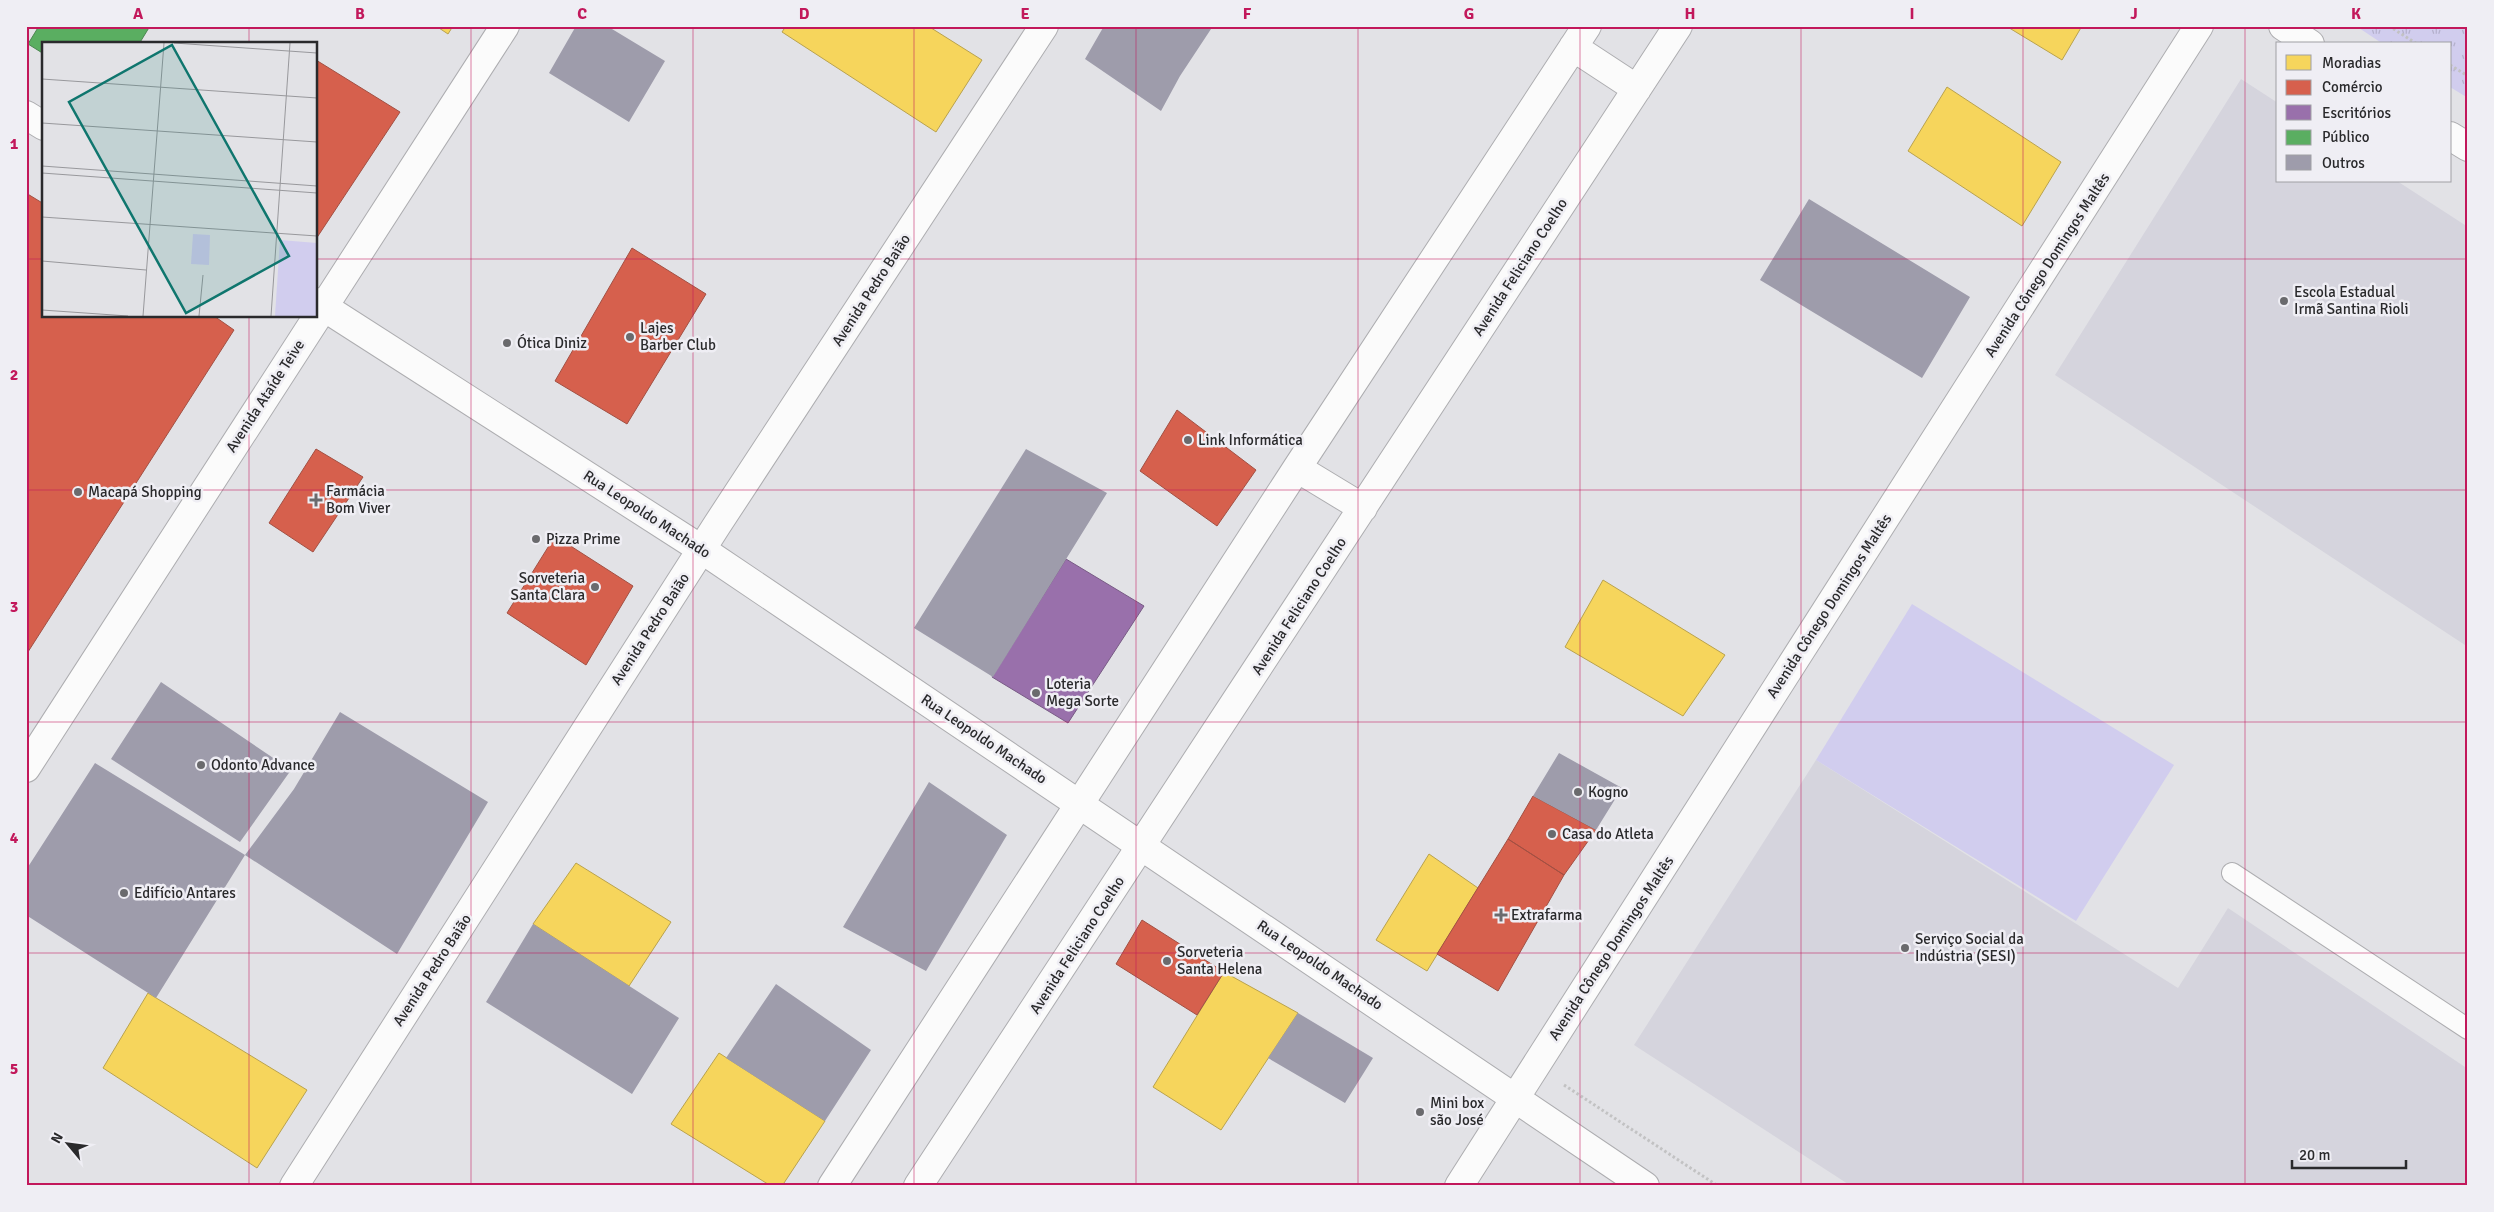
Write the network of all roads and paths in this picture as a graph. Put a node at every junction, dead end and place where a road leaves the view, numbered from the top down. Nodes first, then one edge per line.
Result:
1 (505, 26) edge
2 (1044, 26) edge
3 (1678, 26) edge
4 (2199, 26) edge
5 (2283, 26) edge
6 (2390, 26) edge
7 (1580, 37) edge
8 (2307, 42) edge
9 (2414, 42) edge
10 (2452, 65) edge
11 (2468, 76) edge
12 (1637, 89) junction
13 (26, 115) edge
14 (42, 125) edge
15 (2452, 137) edge
16 (2468, 147) edge
17 (320, 304) edge
18 (311, 318) edge
19 (1297, 468) junction
20 (1363, 508) junction
21 (701, 549) junction
22 (26, 768) edge
23 (1079, 804) junction
24 (1143, 845) junction
25 (2232, 873) dead end
26 (2468, 1030) edge
27 (1516, 1099) junction
28 (294, 1186) edge
29 (832, 1186) edge
30 (918, 1186) edge
31 (1459, 1186) edge
32 (1645, 1186) edge

1 - 17 street, Avenida Ataíde Teive
2 - 21 street, Avenida Pedro Baião
3 - 12 street, Avenida Feliciano Coelho
4 - 27 street, Avenida Cônego Domingos Maltês
5 - 8 street
6 - 9 path
7 - 12 street
7 - 19 street
10 - 11 path
12 - 20 street, Avenida Feliciano Coelho
13 - 14 street
15 - 16 street
17 - 21 street, Rua Leopoldo Machado
18 - 22 street, Avenida Ataíde Teive
19 - 20 street
19 - 23 street
20 - 24 street, Avenida Feliciano Coelho
21 - 23 street, Rua Leopoldo Machado
21 - 28 street, Avenida Pedro Baião
23 - 24 street, Rua Leopoldo Machado
23 - 29 street
24 - 27 street, Rua Leopoldo Machado
24 - 30 street, Avenida Feliciano Coelho
25 - 26 lane
27 - 31 street, Avenida Cônego Domingos Maltês
27 - 32 street, Rua Leopoldo Machado

